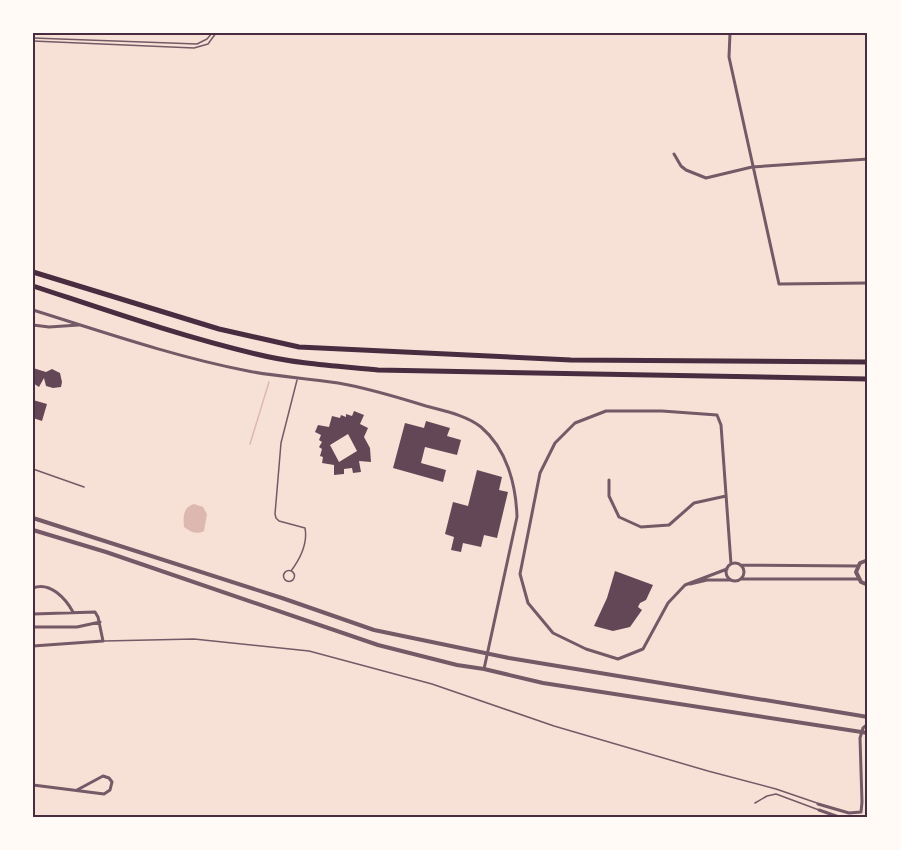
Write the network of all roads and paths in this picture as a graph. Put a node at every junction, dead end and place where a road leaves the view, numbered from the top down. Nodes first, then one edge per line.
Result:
1 (212, 33) edge
2 (216, 33) edge
3 (730, 33) edge
4 (33, 38) edge
5 (33, 41) edge
6 (674, 154) dead end
7 (868, 159) edge
8 (752, 167) junction
9 (33, 272) edge
10 (868, 283) edge
11 (33, 286) edge
12 (33, 310) edge
13 (33, 325) edge
14 (82, 325) junction
15 (868, 362) edge
16 (297, 379) junction
17 (868, 379) edge
18 (33, 469) edge
19 (609, 480) dead end
20 (84, 487) dead end
21 (726, 496) junction
22 (33, 518) edge
23 (33, 530) edge
24 (868, 560) edge
25 (731, 564) junction
26 (740, 565) junction
27 (858, 566) junction
28 (727, 569) junction
29 (291, 571) dead end
30 (741, 579) junction
31 (858, 579) junction
32 (730, 580) junction
33 (685, 585) junction
34 (868, 585) edge
35 (33, 588) edge
36 (73, 612) junction
37 (33, 614) edge
38 (100, 622) junction
39 (33, 627) edge
40 (103, 641) junction
41 (33, 646) edge
42 (487, 654) junction
43 (484, 669) junction
44 (868, 717) edge
45 (868, 724) edge
46 (861, 732) junction
47 (868, 733) edge
48 (33, 785) edge
49 (77, 790) junction
50 (756, 803) dead end
51 (818, 804) joint
52 (819, 810) joint
53 (839, 817) edge

1 - 4 lane
2 - 5 lane
3 - 8 street
6 - 8 street
7 - 8 street
8 - 10 street
9 - 15 highway
11 - 17 highway
12 - 14 street
13 - 14 street
14 - 16 street
16 - 29 lane
16 - 42 street
18 - 20 lane
19 - 21 street
21 - 25 street
21 - 33 street
22 - 42 street
23 - 43 street
24 - 27 street
25 - 26 street
25 - 28 street
26 - 27 street
26 - 30 street
27 - 31 street
28 - 32 street
28 - 33 street
30 - 31 street
30 - 32 street
31 - 34 street
32 - 33 street
35 - 36 street
36 - 37 street
36 - 38 street
38 - 39 street
38 - 40 street
40 - 41 street
40 - 51 lane
42 - 43 street
42 - 44 street
43 - 46 street
45 - 46 street
46 - 47 street
46 - 51 street
48 - 49 street
49 - 49 street
50 - 52 lane
52 - 53 street

